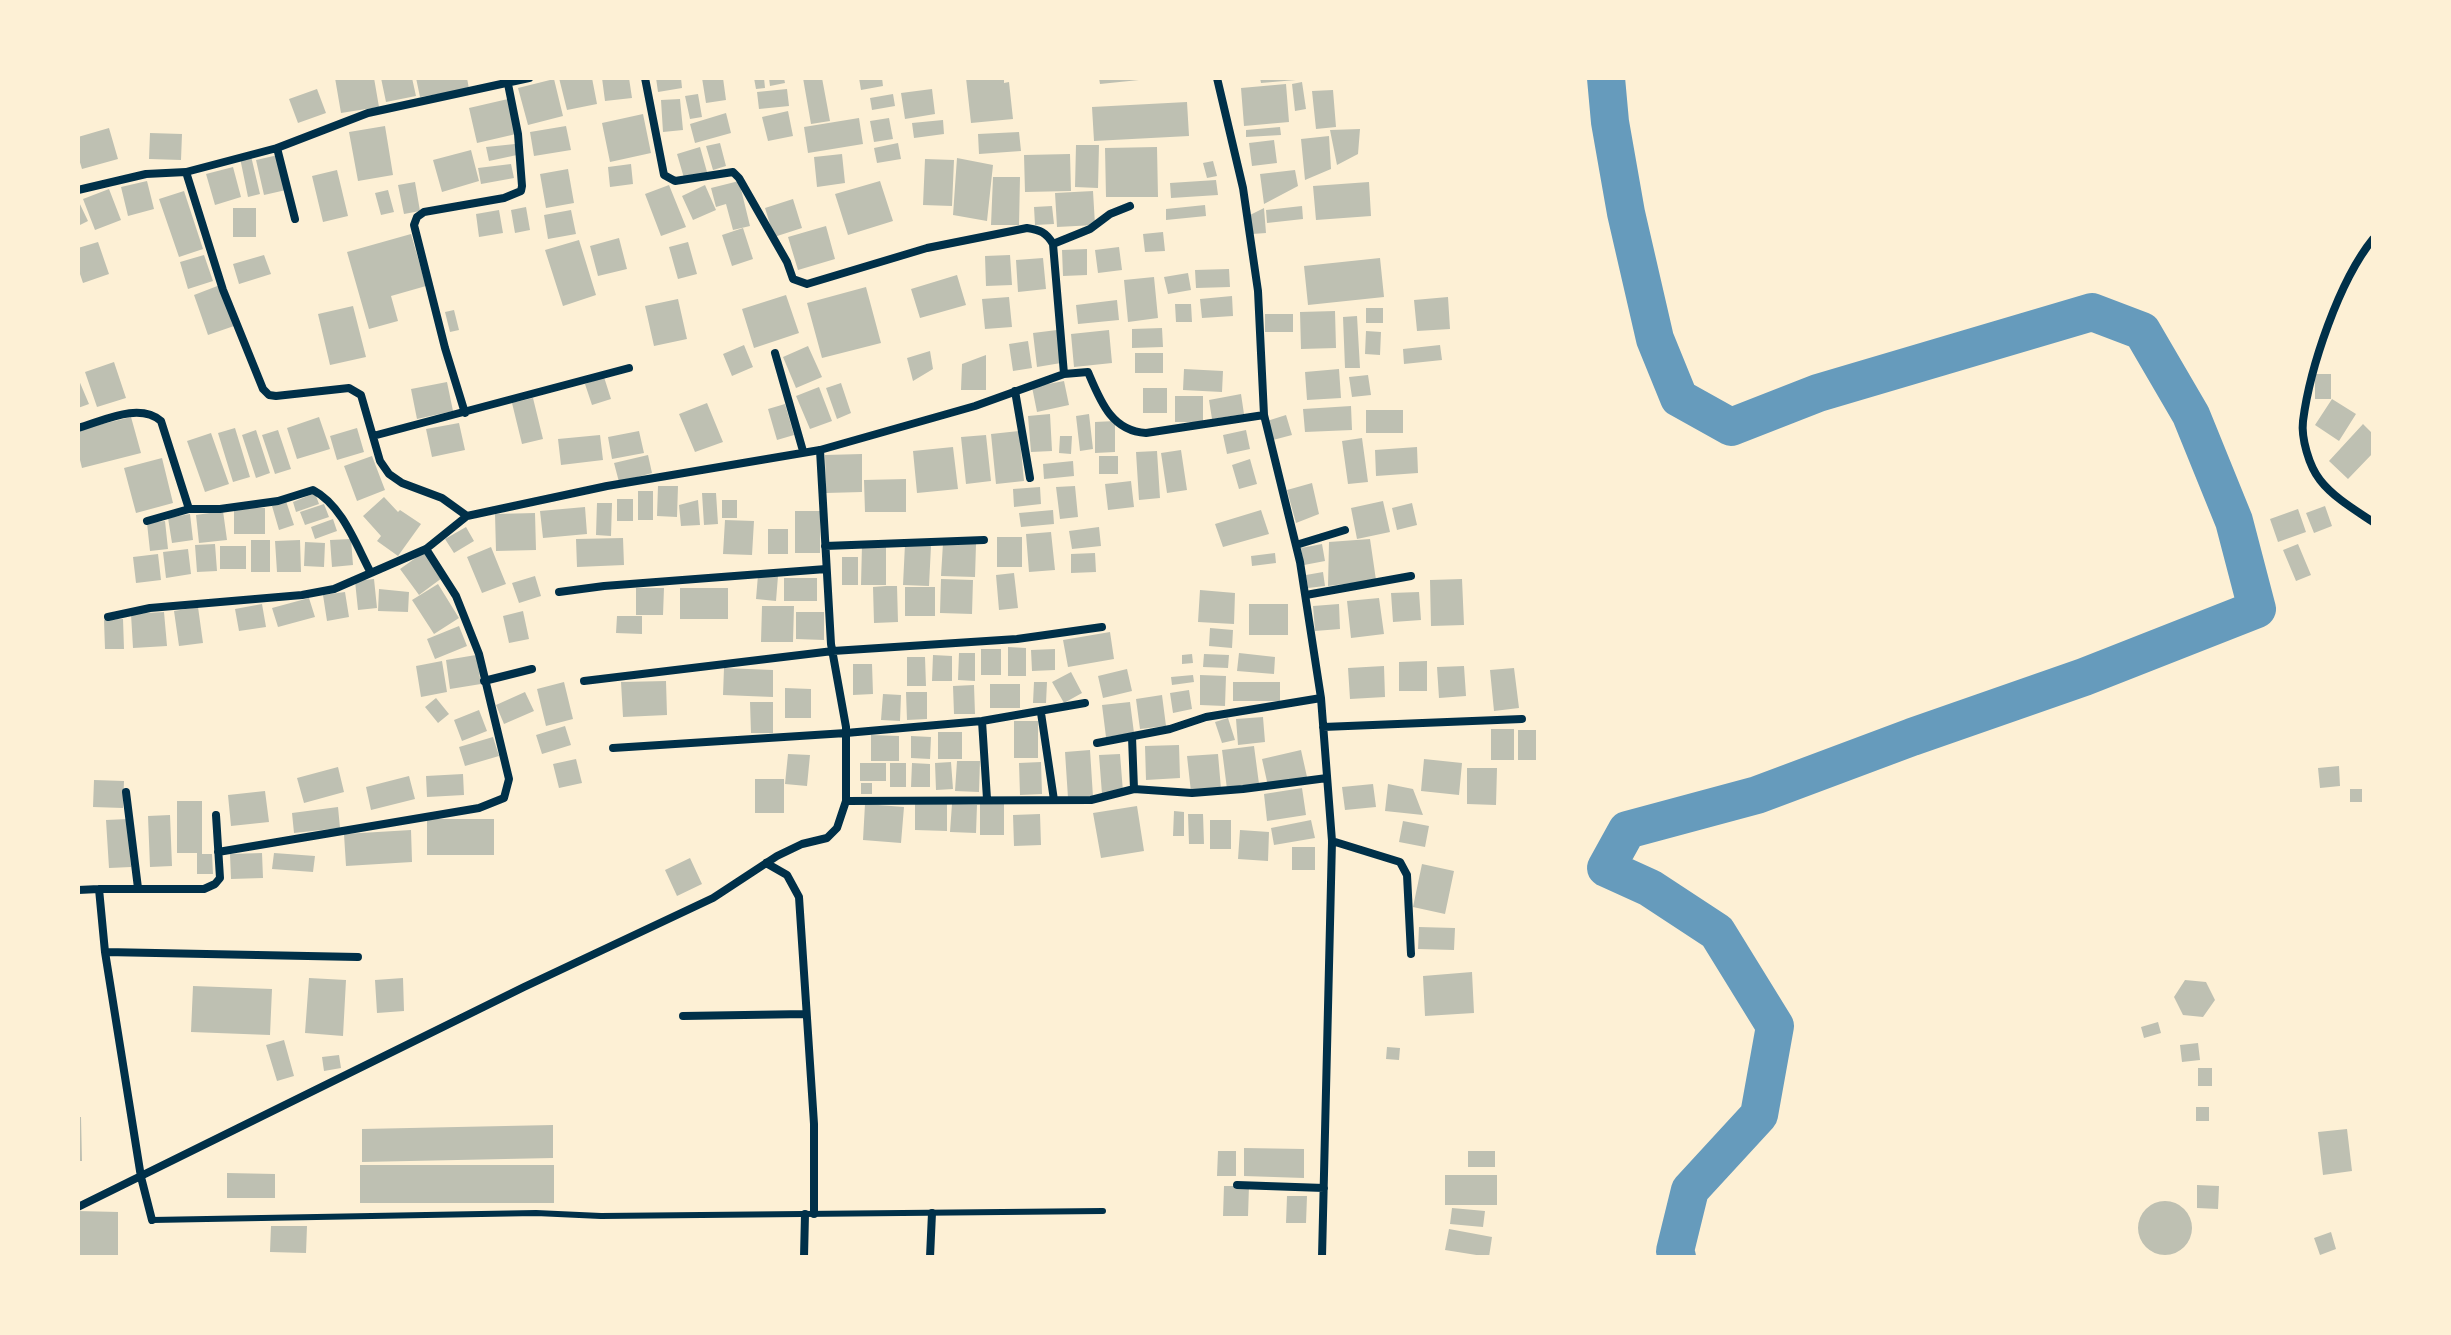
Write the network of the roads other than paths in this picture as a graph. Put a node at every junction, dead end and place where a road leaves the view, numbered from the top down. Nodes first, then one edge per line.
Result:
1 (529, 78) edge
2 (645, 78) edge
3 (1217, 78) edge
4 (508, 81) edge
5 (277, 148) junction
6 (186, 172) junction
7 (78, 190) edge
8 (1130, 206) dead end
9 (295, 219) dead end
10 (2373, 239) edge
11 (1053, 244) junction
12 (775, 353) dead end
13 (629, 368) dead end
14 (1064, 374) junction
15 (1015, 391) junction
16 (465, 413) junction
17 (1264, 415) junction
18 (78, 428) edge
19 (373, 436) junction
20 (820, 450) junction
21 (803, 451) junction
22 (1030, 478) dead end
23 (189, 509) junction
24 (467, 516) junction
25 (147, 521) dead end
26 (2373, 522) edge
27 (1345, 530) dead end
28 (984, 540) dead end
29 (1296, 545) junction
30 (825, 546) junction
31 (426, 549) junction
32 (826, 569) junction
33 (371, 573) junction
34 (1411, 576) dead end
35 (559, 592) dead end
36 (1306, 595) junction
37 (108, 617) dead end
38 (1102, 627) dead end
39 (833, 651) junction
40 (532, 669) dead end
41 (484, 681) junction
42 (584, 681) dead end
43 (1321, 698) junction
44 (1085, 703) dead end
45 (1041, 713) junction
46 (1522, 719) dead end
47 (982, 721) junction
48 (1323, 727) junction
49 (846, 733) junction
50 (1132, 737) junction
51 (1097, 743) dead end
52 (613, 748) dead end
53 (1327, 778) junction
54 (1134, 789) junction
55 (126, 792) dead end
56 (987, 799) junction
57 (1054, 800) junction
58 (846, 801) junction
59 (216, 815) dead end
60 (1332, 841) junction
61 (218, 852) junction
62 (766, 863) junction
63 (138, 888) junction
64 (99, 889) junction
65 (78, 890) edge
66 (105, 952) junction
67 (1411, 954) dead end
68 (358, 957) dead end
69 (806, 1014) junction
70 (683, 1016) dead end
71 (141, 1177) junction
72 (1237, 1185) dead end
73 (1324, 1188) junction
74 (78, 1207) edge
75 (1103, 1211) dead end
76 (932, 1213) junction
77 (809, 1214) junction
78 (152, 1220) joint
79 (804, 1257) edge
80 (930, 1257) edge
81 (1322, 1257) edge

1 - 4 street
2 - 11 street
3 - 17 street
4 - 5 street
4 - 16 street
5 - 6 street
5 - 9 street
6 - 7 street
6 - 19 street
8 - 11 street
10 - 26 street
11 - 14 street
12 - 21 street
13 - 16 street
14 - 15 street
14 - 17 street
15 - 20 street
15 - 22 street
16 - 19 street
17 - 29 street
18 - 23 street
19 - 24 street
20 - 21 street
20 - 30 street
21 - 24 street
23 - 25 street
23 - 33 street
24 - 31 street
27 - 29 street
28 - 30 street
29 - 36 street
30 - 32 street
31 - 33 street
31 - 41 street
32 - 35 street
32 - 39 street
33 - 37 street
34 - 36 street
36 - 43 street
38 - 39 street
39 - 42 street
39 - 49 street
40 - 41 street
41 - 61 street
43 - 48 street
43 - 50 street
44 - 45 street
45 - 47 street
45 - 57 street
46 - 48 street
47 - 49 street
47 - 56 street
48 - 53 street
49 - 52 street
49 - 58 street
50 - 51 street
50 - 54 street
53 - 54 street
53 - 60 street
54 - 57 street
55 - 63 street
56 - 57 street
56 - 58 street
58 - 62 street
59 - 61 street
60 - 67 street
60 - 73 street
61 - 63 street
62 - 69 street
62 - 71 street
63 - 64 street
64 - 65 street
64 - 66 street
66 - 68 street
66 - 71 street
69 - 70 street
69 - 77 street
71 - 74 street
71 - 78 street
72 - 73 street
73 - 81 street
75 - 76 lane
76 - 77 lane
76 - 80 street
77 - 78 lane
77 - 79 street

